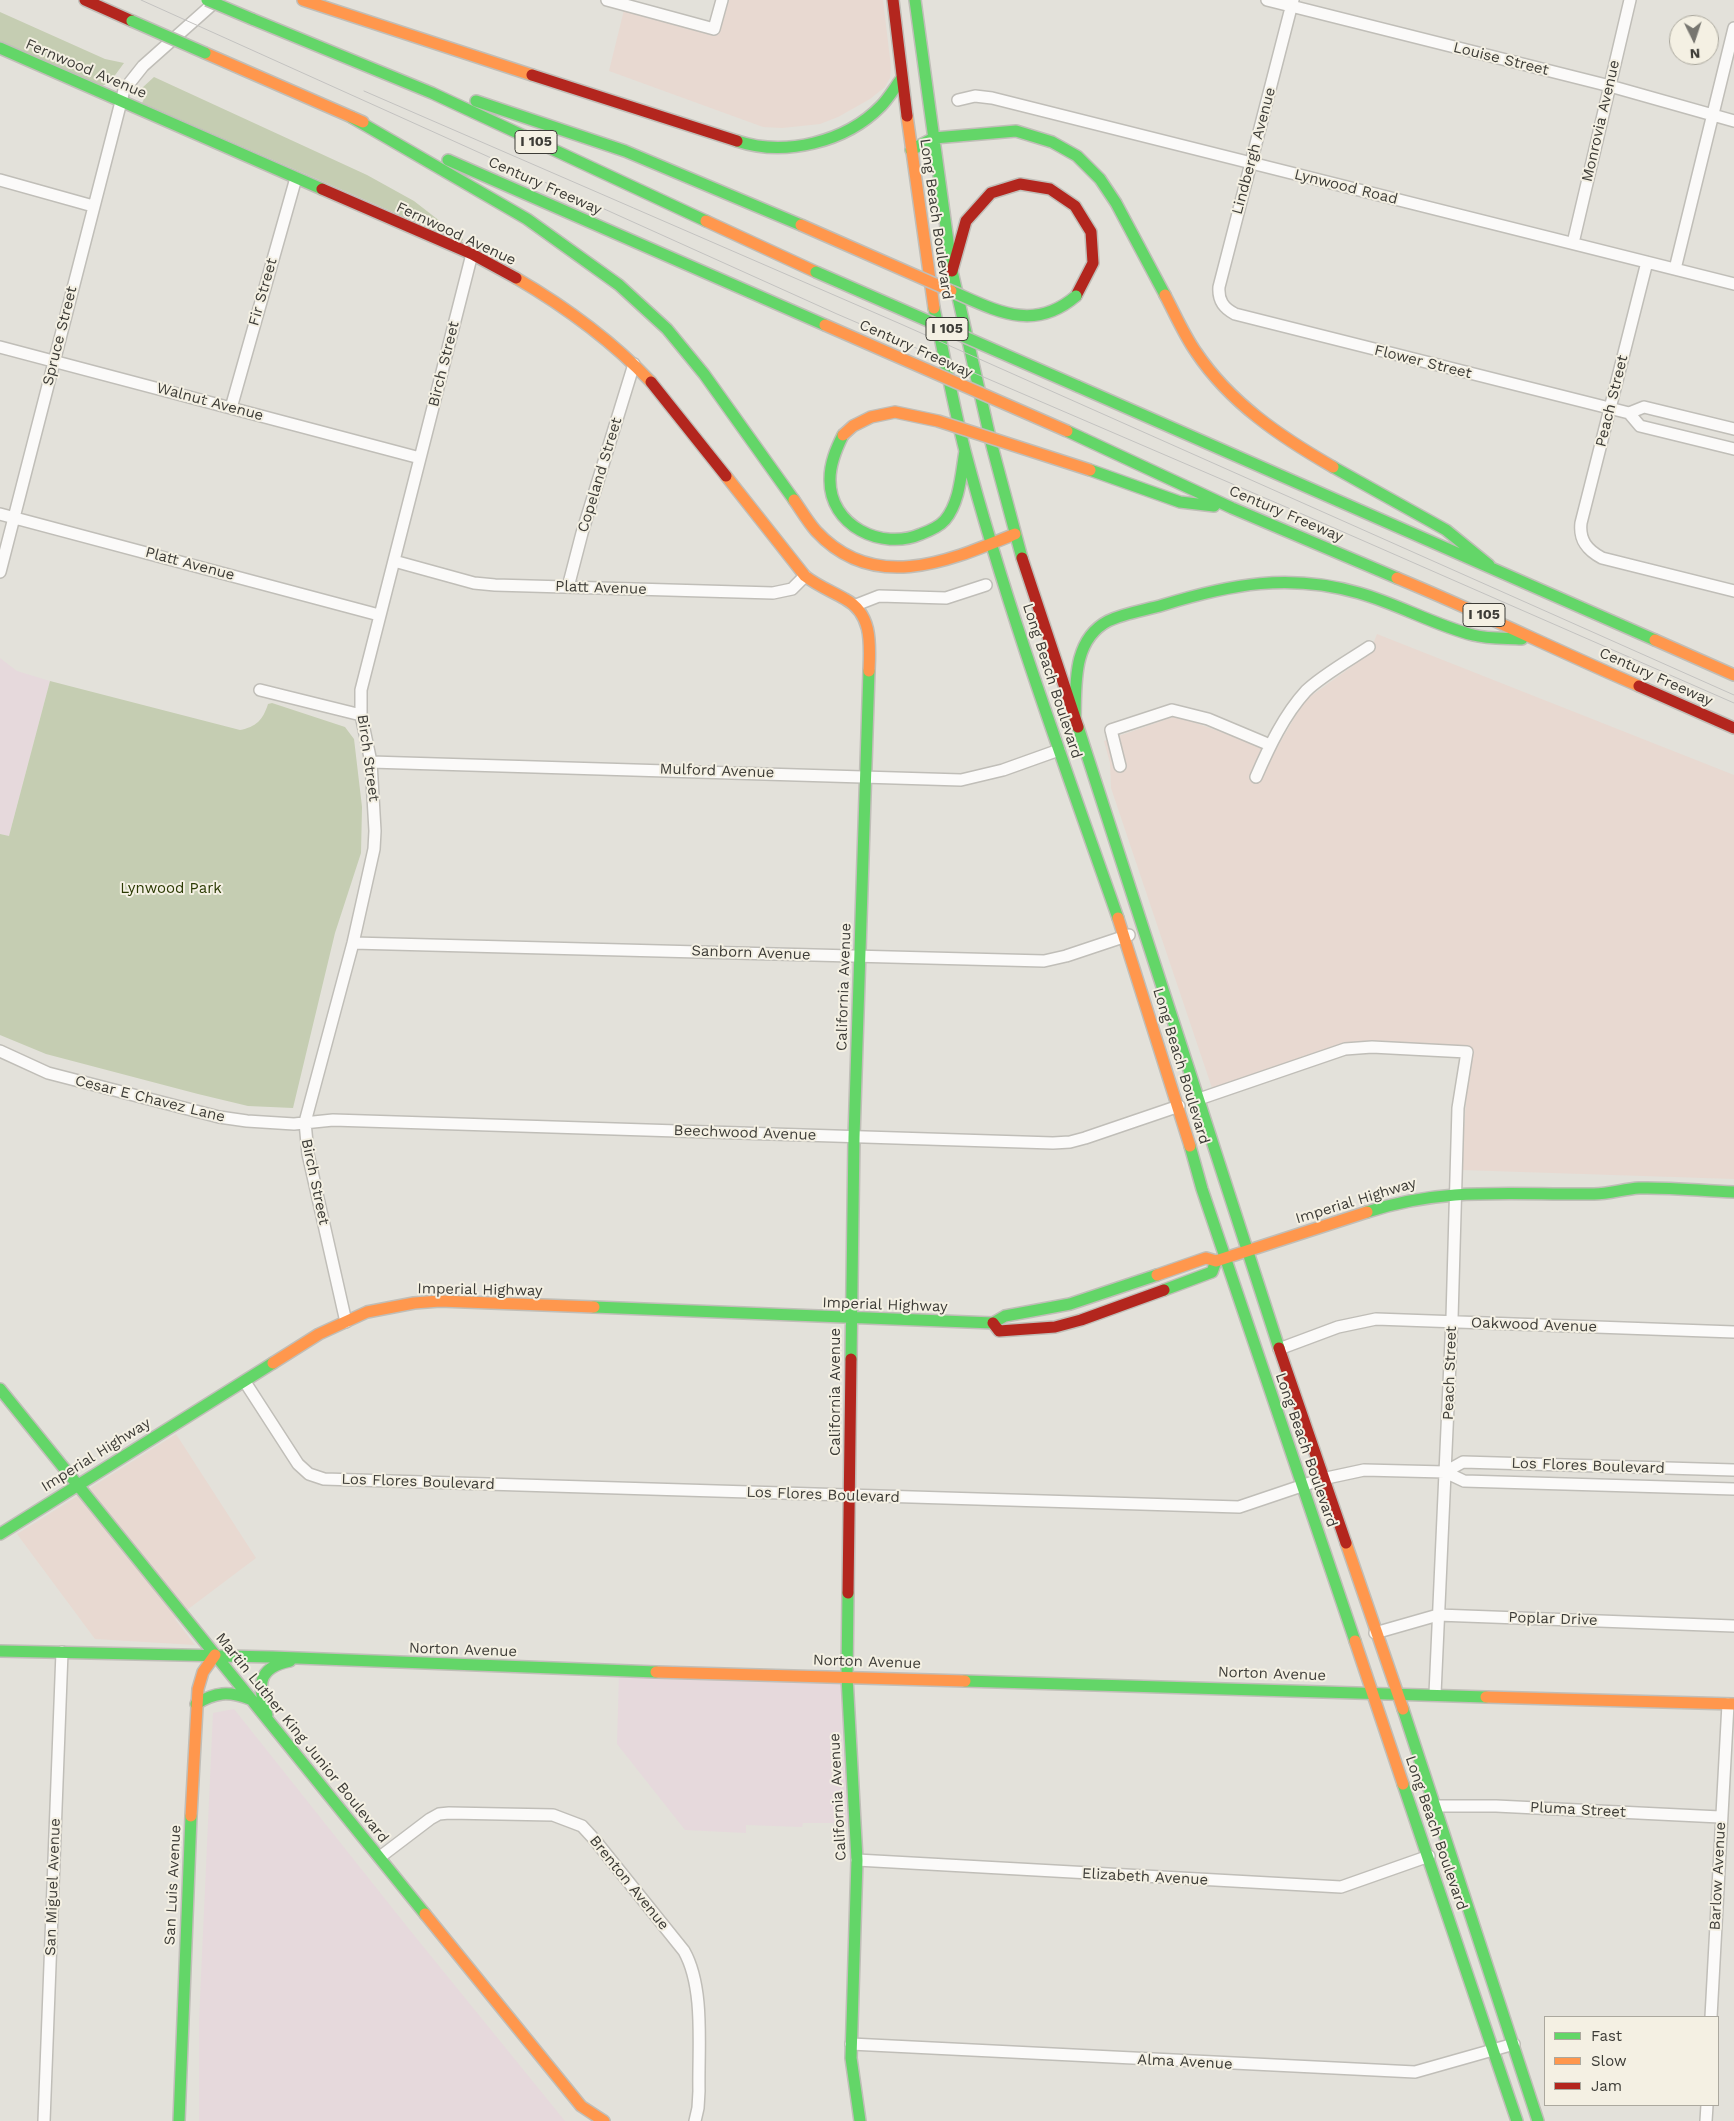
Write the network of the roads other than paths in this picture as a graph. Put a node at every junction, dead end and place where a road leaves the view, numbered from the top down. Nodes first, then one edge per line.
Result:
1 (85, 0) edge
2 (207, 0) edge
3 (217, 0) edge
4 (303, 0) edge
5 (607, 0) edge
6 (722, 0) edge
7 (893, 0) edge
8 (914, 0) edge
9 (1267, 0) edge
10 (1630, 0) edge
11 (1293, 3) edge
12 (1734, 28) edge
13 (0, 48) edge
14 (902, 78) junction
15 (1610, 86) junction
16 (432, 93) junction
17 (120, 100) junction
18 (958, 100) dead end
19 (1712, 116) junction
20 (351, 117) junction
21 (1734, 121) edge
22 (934, 138) junction
23 (911, 150) junction
24 (1251, 163) junction
25 (296, 178) junction
26 (0, 180) edge
27 (93, 206) junction
28 (1573, 243) junction
29 (472, 254) junction
30 (1646, 262) junction
31 (1675, 269) junction
32 (952, 272) junction
33 (1734, 284) edge
34 (1221, 302) joint
35 (0, 347) edge
36 (54, 361) junction
37 (634, 364) junction
38 (231, 408) junction
39 (1610, 408) junction
40 (1629, 413) junction
41 (1734, 429) edge
42 (1734, 449) edge
43 (965, 451) junction
44 (420, 458) junction
45 (1232, 508) junction
46 (0, 514) edge
47 (14, 518) junction
48 (1015, 534) junction
49 (992, 543) junction
50 (394, 561) junction
51 (1489, 565) junction
52 (0, 572) edge
53 (805, 576) junction
54 (986, 585) dead end
55 (568, 587) junction
56 (1734, 591) edge
57 (856, 605) junction
58 (379, 615) junction
59 (1533, 640) junction
60 (1369, 647) dead end
61 (1734, 675) edge
62 (260, 690) dead end
63 (361, 715) junction
64 (1075, 719) junction
65 (1734, 728) edge
66 (1270, 745) junction
67 (1059, 750) junction
68 (372, 762) junction
69 (1120, 766) dead end
70 (866, 776) junction
71 (1256, 777) dead end
72 (1144, 930) junction
73 (1125, 937) junction
74 (352, 943) junction
75 (860, 956) junction
76 (0, 1051) edge
77 (1199, 1099) junction
78 (1179, 1106) junction
79 (305, 1122) junction
80 (854, 1137) junction
81 (1454, 1192) junction
82 (1734, 1192) edge
83 (1599, 1194) junction
84 (1624, 1201) dead end
85 (1246, 1250) junction
86 (1221, 1260) junction
87 (852, 1319) junction
88 (346, 1322) junction
89 (1452, 1322) junction
90 (993, 1323) junction
91 (1734, 1332) edge
92 (1279, 1350) junction
93 (245, 1382) junction
94 (0, 1389) edge
95 (1734, 1470) edge
96 (1445, 1472) junction
97 (1322, 1479) junction
98 (78, 1484) junction
99 (1302, 1486) junction
100 (1734, 1489) edge
101 (851, 1496) junction
102 (0, 1534) edge
103 (1438, 1616) junction
104 (1734, 1626) edge
105 (1375, 1633) junction
106 (0, 1651) edge
107 (62, 1652) junction
108 (215, 1655) junction
109 (313, 1659) junction
110 (847, 1677) junction
111 (1372, 1692) junction
112 (1395, 1693) junction
113 (1435, 1694) junction
114 (251, 1700) junction
115 (196, 1704) junction
116 (1731, 1704) edge
117 (270, 1724) junction
118 (1395, 1760) junction
119 (1436, 1806) junction
120 (1720, 1817) junction
121 (1429, 1856) junction
122 (380, 1857) junction
123 (857, 1860) junction
124 (1465, 1897) junction
125 (1711, 2016) edge
126 (851, 2044) junction
127 (1514, 2044) junction
128 (1494, 2051) junction
129 (582, 2106) junction
130 (1707, 2106) edge
131 (44, 2121) edge
132 (179, 2121) edge
133 (587, 2121) edge
134 (604, 2121) edge
135 (695, 2121) edge
136 (860, 2121) edge
137 (1517, 2121) edge
138 (1538, 2121) edge
139 (1706, 2121) edge

1 - 20 main road, Century Freeway / I 105, bridge
2 - 16 main road, Century Freeway / I 105, bridge
3 - 17 street
4 - 14 main road
5 - 6 street
7 - 14 main road, Long Beach Boulevard
8 - 22 main road, Long Beach Boulevard
9 - 11 street, Louise Street
10 - 15 street, Monrovia Avenue
11 - 15 street, Louise Street
11 - 24 street, Lindbergh Avenue
12 - 19 street
13 - 17 main road, Fernwood Avenue
14 - 23 main road, Long Beach Boulevard
15 - 19 street, Louise Street
15 - 28 street, Monrovia Avenue
16 - 32 main road, bridge
16 - 51 main road, Century Freeway / I 105, bridge
17 - 25 main road, Fernwood Avenue
17 - 27 street, Spruce Street
18 - 24 street, Lynwood Road
19 - 21 street, Louise Street
19 - 31 street
20 - 45 main road, Century Freeway / I 105, bridge
20 - 49 main road
22 - 23 main road
22 - 32 main road, Long Beach Boulevard
22 - 51 main road
23 - 43 main road, Long Beach Boulevard
24 - 28 street, Lynwood Road
24 - 34 street, Lindbergh Avenue
25 - 29 main road, Fernwood Avenue
25 - 38 street, Fir Street
26 - 27 street
27 - 36 street, Spruce Street
28 - 30 street, Lynwood Road
29 - 37 main road, Fernwood Avenue
29 - 44 street, Birch Street
30 - 31 street, Lynwood Road
30 - 39 street, Peach Street
31 - 33 street, Lynwood Road
32 - 48 main road, Long Beach Boulevard
34 - 39 street, Flower Street
35 - 36 street, Walnut Avenue
36 - 38 street, Walnut Avenue
36 - 47 street, Spruce Street
37 - 53 main road, Fernwood Avenue
37 - 55 street, Copeland Street
38 - 44 street, Walnut Avenue
39 - 40 street, Flower Street
39 - 56 street, Peach Street
40 - 41 street, Flower Street
40 - 42 street, Flower Street
43 - 45 main road, bridge
43 - 49 main road, Long Beach Boulevard
44 - 50 street, Birch Street
45 - 59 main road, Century Freeway / I 105
46 - 47 street, Platt Avenue
47 - 52 street, Spruce Street
47 - 58 street, Platt Avenue
48 - 49 main road
48 - 64 main road, Long Beach Boulevard
49 - 67 main road, Long Beach Boulevard
50 - 55 street, Platt Avenue
50 - 58 street, Birch Street
51 - 61 main road, Century Freeway / I 105
53 - 55 street, Platt Avenue
53 - 57 main road
54 - 57 street
57 - 70 main road, California Avenue
58 - 63 street, Birch Street
59 - 64 main road
59 - 65 main road, Century Freeway / I 105
60 - 66 street
62 - 63 street
63 - 68 street, Birch Street
64 - 72 main road, Long Beach Boulevard
66 - 69 street
66 - 71 street
67 - 70 street, Mulford Avenue
67 - 73 main road, Long Beach Boulevard
68 - 70 street, Mulford Avenue
68 - 74 street, Birch Street
70 - 75 main road, California Avenue
72 - 73 street, Sanborn Avenue
72 - 77 main road, Long Beach Boulevard
73 - 75 street, Sanborn Avenue
73 - 78 main road, Long Beach Boulevard
74 - 75 street, Sanborn Avenue
74 - 79 street, Birch Street
75 - 80 main road, California Avenue
76 - 79 street, Cesar E Chavez Lane
77 - 81 street, Peach Street
77 - 85 main road, Long Beach Boulevard
78 - 80 street, Beechwood Avenue
78 - 86 main road, Long Beach Boulevard
79 - 80 street, Beechwood Avenue
79 - 88 street, Birch Street
80 - 87 main road, California Avenue
81 - 83 main road, Imperial Highway
81 - 85 main road, Imperial Highway
81 - 89 street, Peach Street
82 - 83 main road, Imperial Highway
83 - 84 main road, Imperial Highway
85 - 86 main road, Imperial Highway
85 - 92 main road, Long Beach Boulevard
86 - 90 main road, Imperial Highway
86 - 90 main road, Imperial Highway
86 - 99 main road, Long Beach Boulevard
87 - 88 main road, Imperial Highway
87 - 90 main road, Imperial Highway
87 - 101 main road, California Avenue
88 - 93 main road, Imperial Highway
89 - 91 street, Oakwood Avenue
89 - 92 street, Oakwood Avenue
89 - 96 street, Peach Street
92 - 97 main road, Long Beach Boulevard
93 - 98 main road, Imperial Highway
93 - 101 street, Los Flores Boulevard
94 - 98 main road, Martin Luther King Junior Boulevard
95 - 96 street, Los Flores Boulevard
96 - 97 street, Los Flores Boulevard
96 - 100 street, Los Flores Boulevard
96 - 103 street, Peach Street
97 - 99 street, Los Flores Boulevard
97 - 105 main road, Long Beach Boulevard
98 - 102 main road, Imperial Highway
98 - 108 main road, Martin Luther King Junior Boulevard
99 - 101 street, Los Flores Boulevard
99 - 111 main road, Long Beach Boulevard
101 - 110 main road, California Avenue
103 - 104 street, Poplar Drive
103 - 105 street, Poplar Drive
103 - 113 street, Peach Street
105 - 112 main road, Long Beach Boulevard
106 - 107 main road, Norton Avenue
107 - 108 main road, Norton Avenue
107 - 131 street, San Miguel Avenue
108 - 109 main road, Norton Avenue
108 - 114 main road, Martin Luther King Junior Boulevard
108 - 115 main road, San Luis Avenue
109 - 110 main road, Norton Avenue
109 - 117 main road
110 - 111 main road, Norton Avenue
110 - 123 main road, California Avenue
111 - 112 main road, Norton Avenue
111 - 118 main road, Long Beach Boulevard
112 - 113 main road, Norton Avenue
112 - 119 main road, Long Beach Boulevard
113 - 116 main road, Norton Avenue
114 - 115 main road
114 - 117 main road, Martin Luther King Junior Boulevard
115 - 132 main road, San Luis Avenue
116 - 120 street, Barlow Avenue
117 - 122 main road, Martin Luther King Junior Boulevard
118 - 119 main road
118 - 121 main road, Long Beach Boulevard
119 - 120 street, Pluma Street
119 - 124 main road, Long Beach Boulevard
120 - 125 street, Barlow Avenue
121 - 123 street, Elizabeth Avenue
121 - 124 main road
121 - 128 main road, Long Beach Boulevard
122 - 129 main road, Martin Luther King Junior Boulevard
122 - 135 street, Brenton Avenue
123 - 126 main road, California Avenue
124 - 127 main road, Long Beach Boulevard
126 - 128 street, Alma Avenue
126 - 136 main road, California Avenue
127 - 128 street, Alma Avenue
127 - 138 main road, Long Beach Boulevard
128 - 137 main road, Long Beach Boulevard
129 - 133 main road, Martin Luther King Junior Boulevard
129 - 134 main road, Martin Luther King Junior Boulevard
130 - 139 street

